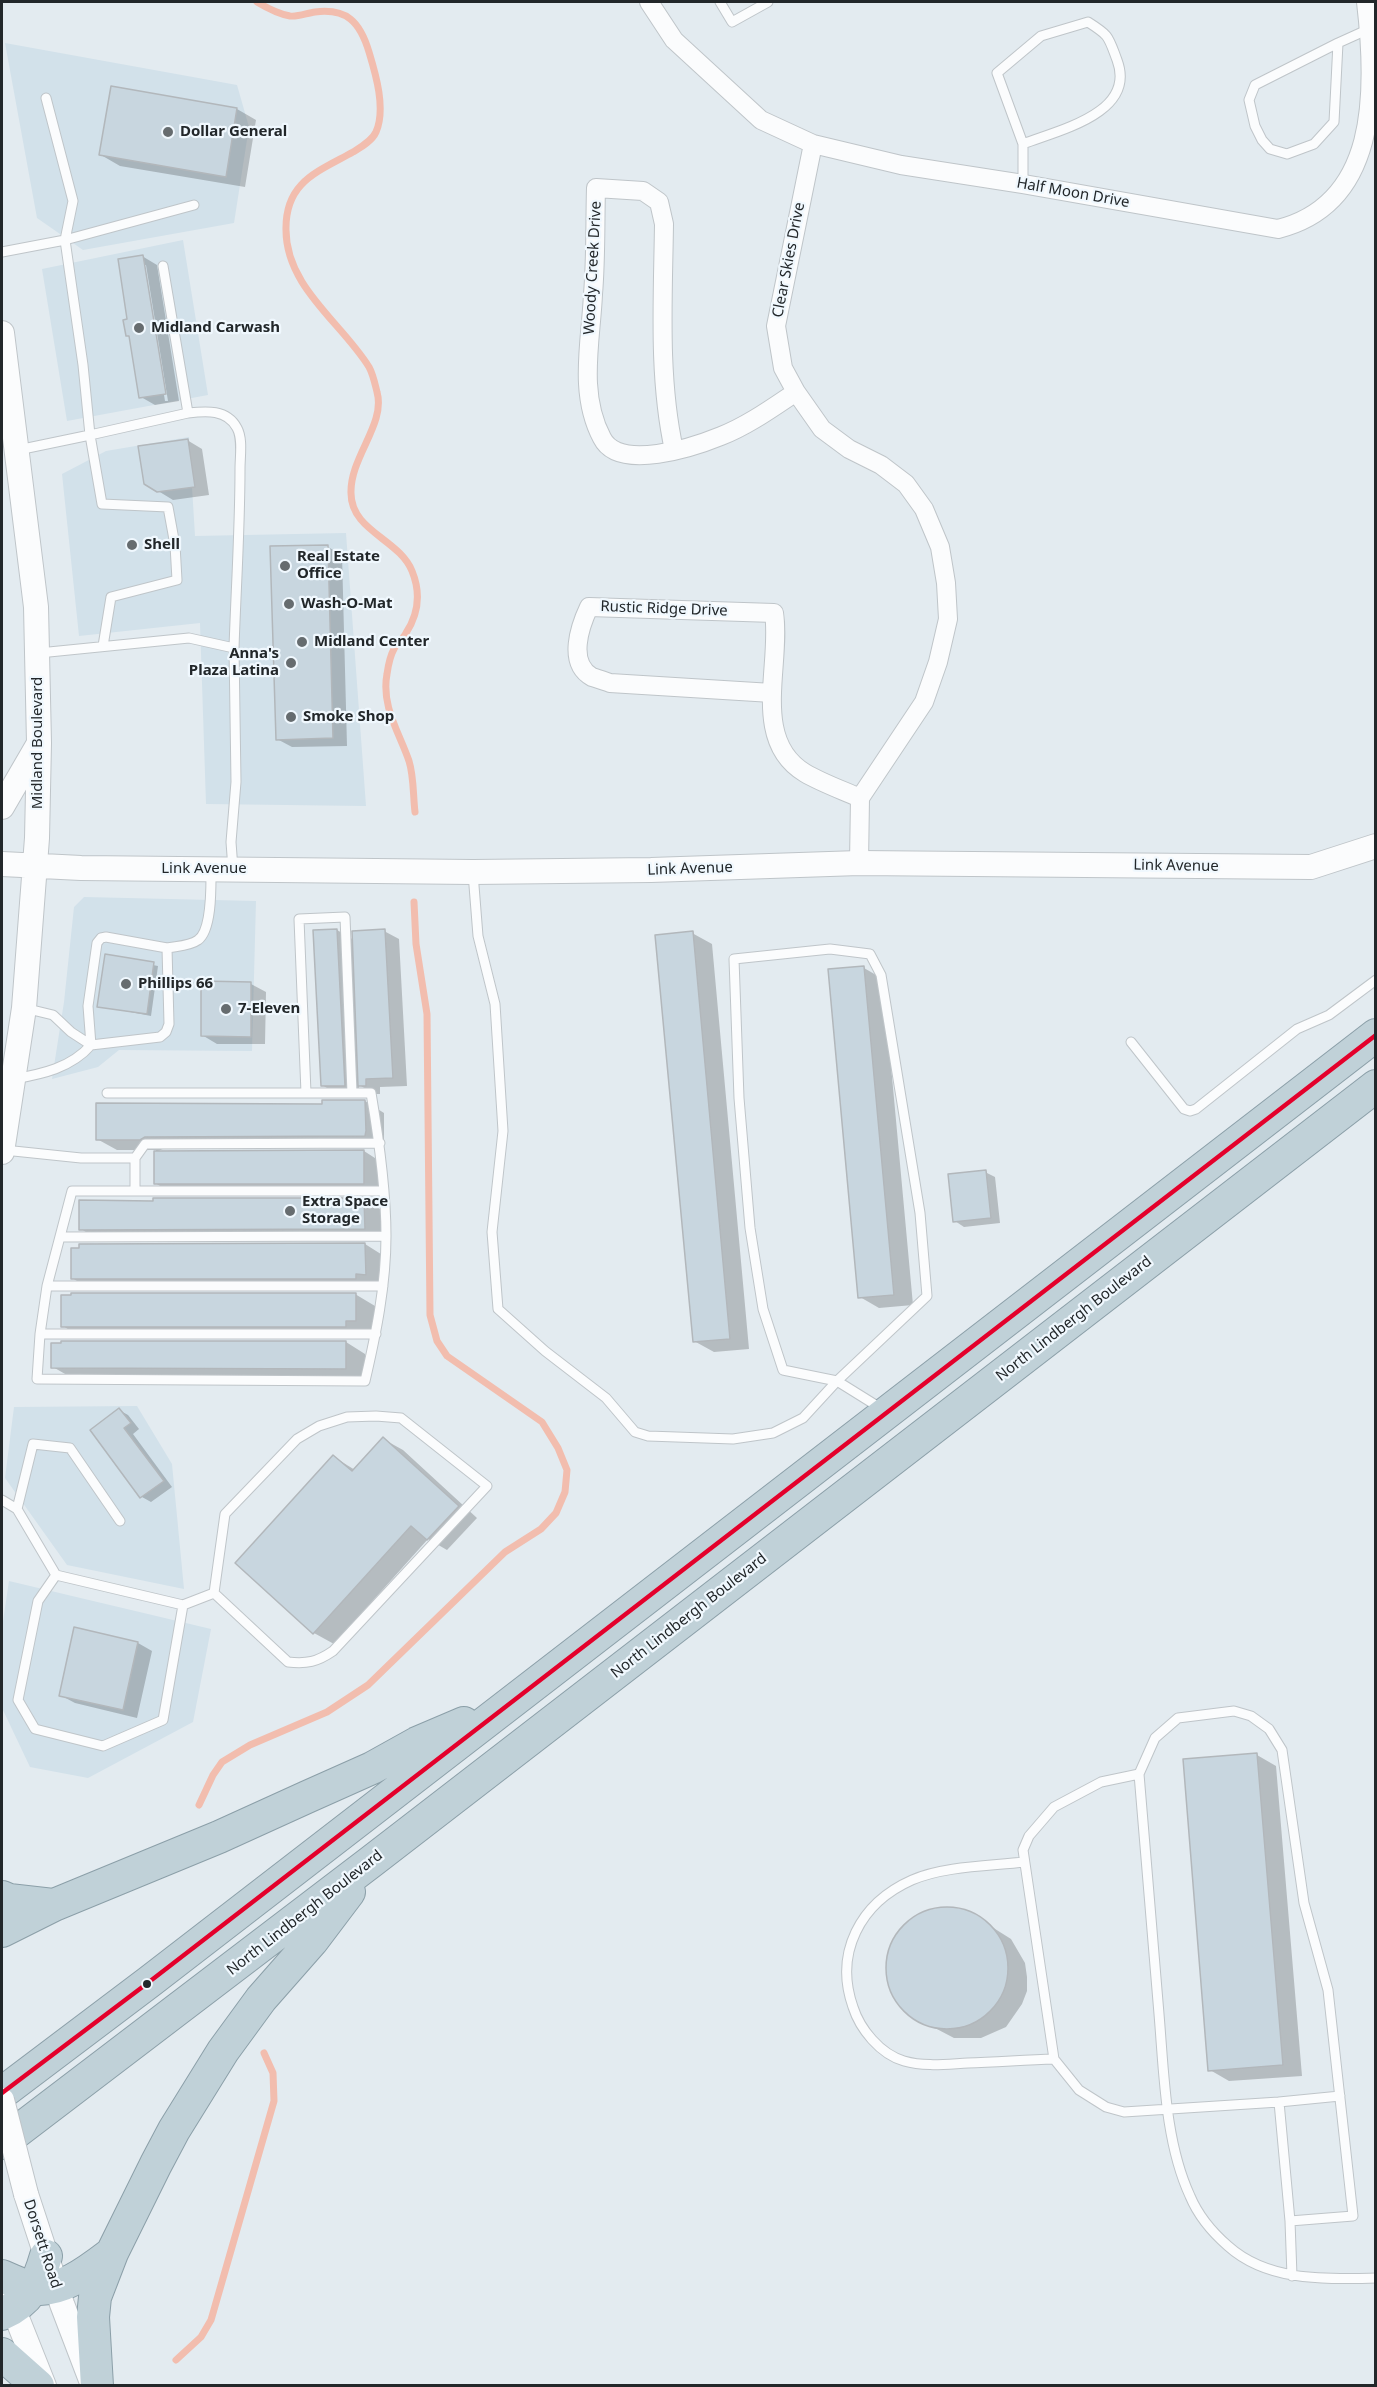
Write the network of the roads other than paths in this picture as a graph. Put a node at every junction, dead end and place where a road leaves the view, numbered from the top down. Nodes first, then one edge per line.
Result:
1 (649, 2) edge
2 (720, 2) edge
3 (768, 2) edge
4 (1366, 2) edge
5 (1370, 29) junction
6 (1338, 43) junction
7 (46, 98) dead end
8 (813, 144) junction
9 (1023, 144) junction
10 (1023, 184) junction
11 (194, 205) dead end
12 (65, 240) junction
13 (2, 252) edge
14 (163, 266) dead end
15 (2, 333) edge
16 (796, 392) junction
17 (188, 413) junction
18 (90, 435) junction
19 (18, 450) junction
20 (674, 450) junction
21 (103, 646) junction
22 (234, 648) junction
23 (38, 653) junction
24 (772, 693) junction
25 (39, 743) junction
26 (860, 798) junction
27 (2, 807) edge
28 (1376, 846) edge
29 (859, 863) junction
30 (2, 864) edge
31 (35, 866) junction
32 (222, 869) junction
33 (473, 872) junction
34 (166, 948) junction
35 (1376, 980) edge
36 (24, 1008) junction
37 (1376, 1035) edge
38 (1131, 1042) dead end
39 (91, 1045) junction
40 (7, 1079) edge
41 (1376, 1086) edge
42 (107, 1093) dead end
43 (351, 1093) junction
44 (306, 1094) junction
45 (380, 1143) junction
46 (2, 1151) edge
47 (135, 1158) junction
48 (135, 1191) junction
49 (384, 1191) junction
50 (386, 1236) junction
51 (60, 1237) junction
52 (47, 1286) junction
53 (382, 1286) junction
54 (40, 1334) junction
55 (376, 1334) junction
56 (837, 1381) junction
57 (886, 1412) junction
58 (2, 1500) edge
59 (17, 1509) junction
60 (120, 1521) dead end
61 (56, 1575) junction
62 (214, 1593) junction
63 (183, 1605) junction
64 (507, 1705) junction
65 (1139, 1774) junction
66 (372, 1861) junction
67 (1024, 1862) junction
68 (2, 1897) edge
69 (54, 1905) junction
70 (2, 1931) edge
71 (1054, 2059) junction
72 (2, 2093) edge
73 (1340, 2096) junction
74 (2, 2100) edge
75 (1279, 2102) junction
76 (1167, 2109) junction
77 (2, 2143) edge
78 (1290, 2221) junction
79 (112, 2253) junction
80 (46, 2256) joint
81 (1292, 2276) junction
82 (2, 2277) edge
83 (1376, 2278) edge
84 (26, 2299) edge
85 (2, 2354) edge
86 (38, 2385) edge
87 (44, 2385) edge
88 (95, 2385) edge

1 - 8 street, Half Moon Drive
2 - 3 lane
4 - 5 street, Half Moon Drive
5 - 6 lane
5 - 10 street, Half Moon Drive
6 - 6 lane
7 - 12 lane
8 - 10 street, Half Moon Drive
8 - 16 street, Clear Skies Drive
9 - 9 lane
9 - 10 lane
11 - 12 lane
12 - 13 lane
12 - 18 lane
14 - 17 lane
15 - 19 street, Midland Boulevard
16 - 20 street, Woody Creek Drive
16 - 26 street, Clear Skies Drive
17 - 18 lane
17 - 22 lane
18 - 19 lane
18 - 21 lane
19 - 23 street, Midland Boulevard
20 - 20 street, Woody Creek Drive
21 - 22 lane
21 - 23 lane
22 - 32 lane
23 - 25 street, Midland Boulevard
24 - 24 street, Rustic Ridge Drive
24 - 26 street, Rustic Ridge Drive
25 - 27 street
25 - 31 street, Midland Boulevard
26 - 29 street
28 - 29 street, Link Avenue
29 - 33 street, Link Avenue
30 - 31 street, Link Avenue
31 - 32 street, Link Avenue
31 - 36 street, Midland Boulevard
32 - 33 street, Link Avenue
32 - 34 lane
33 - 56 lane
34 - 39 lane
34 - 39 lane
35 - 38 lane
36 - 39 lane
36 - 40 street, Midland Boulevard
37 - 57 highway
39 - 40 lane
40 - 46 street, Midland Boulevard
41 - 66 highway, North Lindbergh Boulevard
42 - 44 lane
43 - 44 lane
43 - 44 lane
43 - 45 lane
45 - 47 lane
45 - 49 lane
46 - 47 lane
47 - 48 lane
48 - 49 lane
48 - 51 lane
49 - 50 lane
50 - 51 lane
50 - 53 lane
51 - 52 lane
52 - 53 lane
52 - 54 lane
53 - 55 lane
54 - 55 lane
54 - 55 lane
56 - 56 lane
56 - 57 lane
57 - 64 highway
58 - 59 lane
59 - 60 lane
59 - 61 lane
61 - 63 lane
61 - 63 lane
62 - 62 lane
62 - 63 lane
64 - 69 highway
64 - 72 highway
65 - 67 lane
65 - 73 lane
65 - 76 lane
66 - 77 highway, North Lindbergh Boulevard
66 - 79 highway
67 - 71 lane
67 - 71 lane
68 - 69 highway
69 - 70 highway
71 - 76 lane
73 - 75 lane
73 - 78 lane
74 - 80 street, Dorsett Road, bridge
75 - 76 lane
75 - 78 lane
76 - 81 lane
78 - 81 lane
79 - 84 highway
79 - 88 highway
80 - 84 highway
81 - 83 lane
82 - 84 highway
84 - 87 street
84 - 88 street, Dorsett Road
85 - 86 highway

